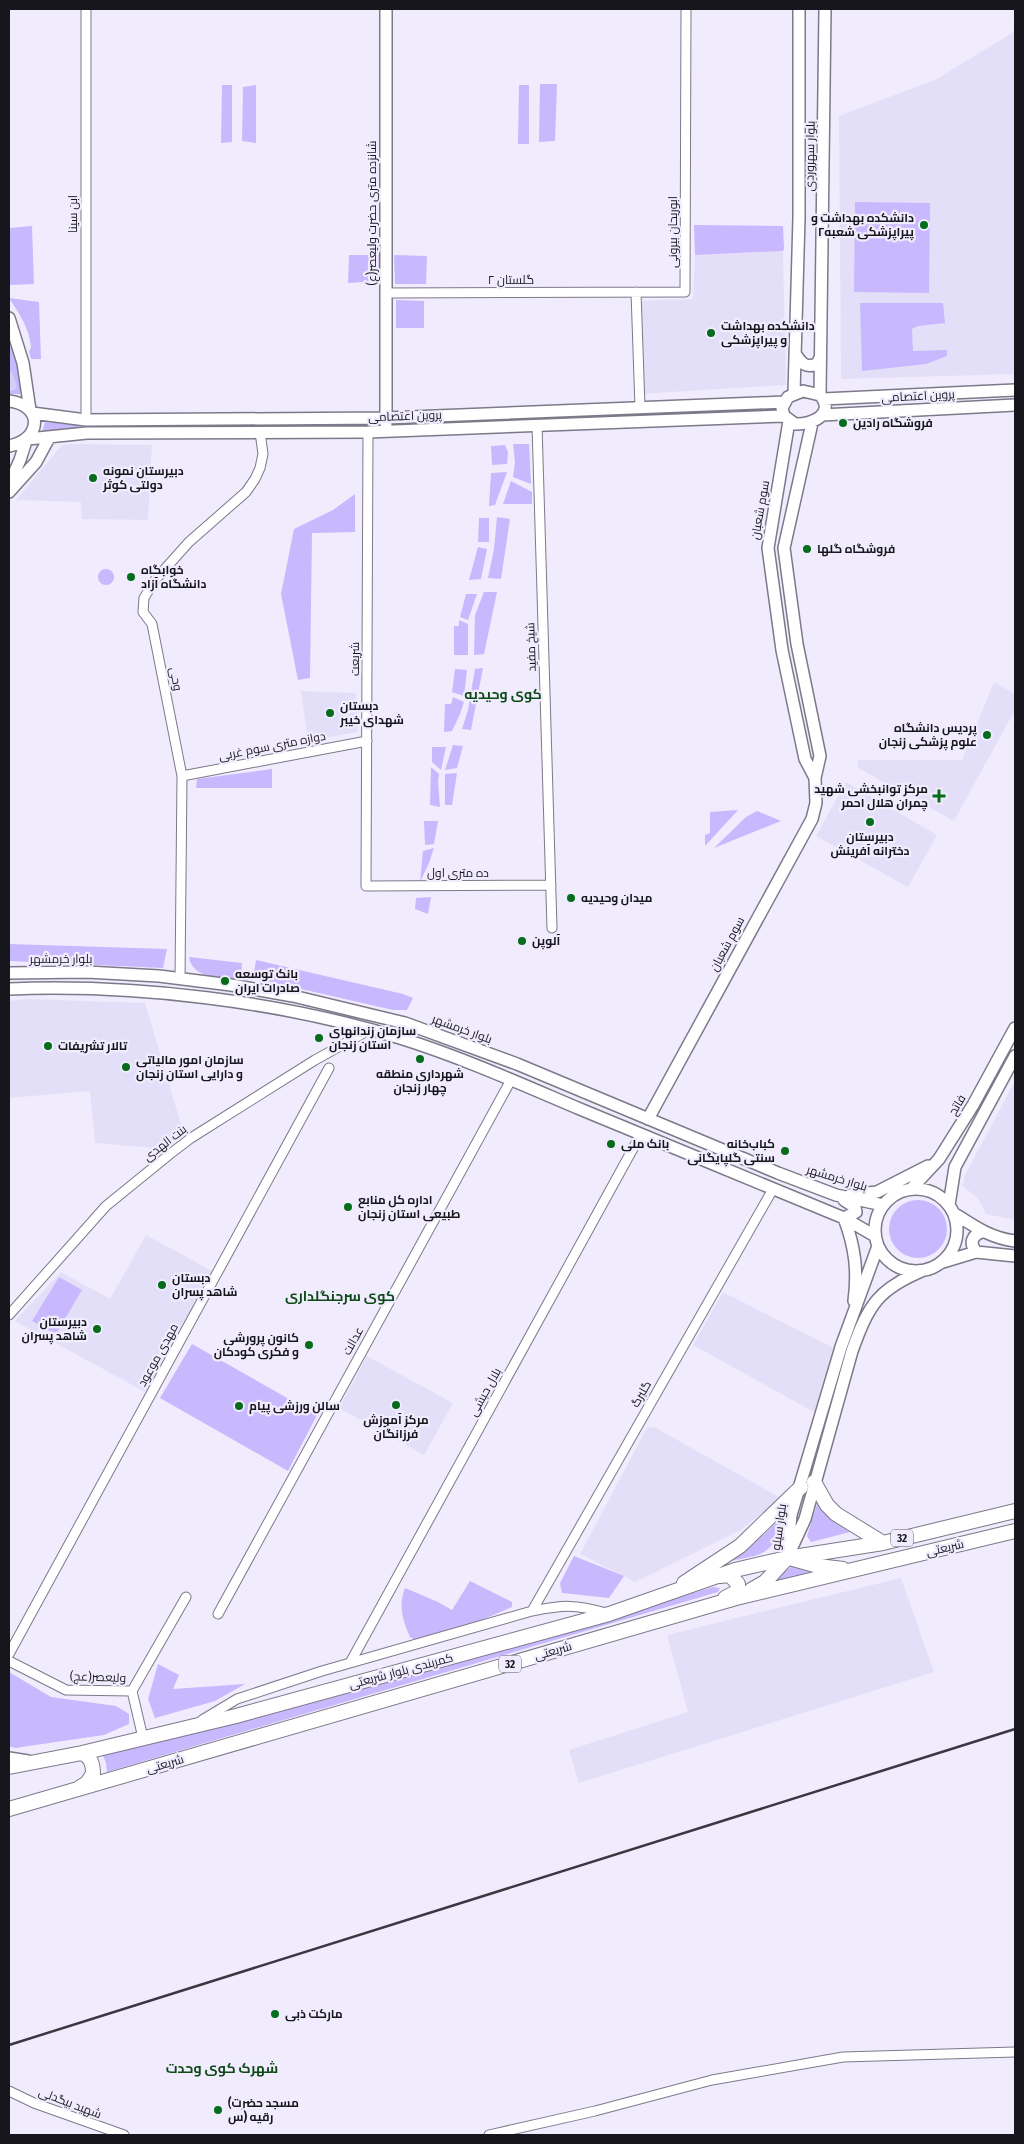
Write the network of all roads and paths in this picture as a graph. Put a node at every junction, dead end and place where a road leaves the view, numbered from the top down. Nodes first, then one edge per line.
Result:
1 (86, 9) edge
2 (386, 9) edge
3 (686, 9) edge
4 (799, 9) edge
5 (825, 9) edge
6 (636, 292) junction
7 (386, 293) junction
8 (9, 318) edge
9 (796, 355) junction
10 (820, 358) junction
11 (1015, 390) edge
12 (794, 394) junction
13 (822, 397) junction
14 (9, 401) edge
15 (784, 402) junction
16 (1015, 405) edge
17 (640, 407) junction
18 (31, 412) junction
19 (822, 415) junction
20 (386, 418) junction
21 (786, 418) junction
22 (86, 420) junction
23 (812, 423) junction
24 (537, 425) junction
25 (386, 431) junction
26 (260, 432) junction
27 (368, 432) junction
28 (49, 438) junction
29 (27, 440) junction
30 (785, 445) junction
31 (9, 446) edge
32 (807, 446) junction
33 (9, 484) edge
34 (9, 492) edge
35 (367, 741) junction
36 (182, 776) junction
37 (815, 778) junction
38 (551, 885) junction
39 (366, 886) joint
40 (552, 928) dead end
41 (10, 973) edge
42 (180, 979) junction
43 (9, 989) edge
44 (1015, 1028) edge
45 (369, 1030) junction
46 (1015, 1056) edge
47 (330, 1068) dead end
48 (511, 1080) junction
49 (648, 1119) junction
50 (641, 1134) junction
51 (939, 1159) junction
52 (772, 1189) junction
53 (911, 1189) junction
54 (836, 1195) junction
55 (883, 1205) junction
56 (952, 1209) junction
57 (844, 1218) junction
58 (982, 1232) junction
59 (876, 1241) junction
60 (1015, 1241) edge
61 (976, 1252) junction
62 (1015, 1256) edge
63 (942, 1263) junction
64 (924, 1270) junction
65 (9, 1315) edge
66 (851, 1319) junction
67 (814, 1482) junction
68 (801, 1487) junction
69 (1015, 1511) edge
70 (791, 1515) junction
71 (805, 1519) junction
72 (1015, 1531) edge
73 (883, 1543) junction
74 (853, 1547) junction
75 (787, 1558) junction
76 (854, 1570) junction
77 (717, 1577) junction
78 (672, 1592) junction
79 (186, 1596) dead end
80 (736, 1598) junction
81 (699, 1609) junction
82 (532, 1611) junction
83 (218, 1614) dead end
84 (609, 1614) junction
85 (9, 1654) edge
86 (9, 1661) edge
87 (350, 1663) junction
88 (132, 1691) junction
89 (194, 1726) junction
90 (143, 1738) junction
91 (82, 1753) junction
92 (9, 1758) edge
93 (32, 1761) junction
94 (9, 1767) edge
95 (76, 1790) junction
96 (9, 1809) edge
97 (1015, 2052) edge
98 (9, 2091) edge
99 (124, 2135) edge
100 (489, 2135) edge

1 - 22 street, ابن سینا
2 - 7 main road, شانزده متری حضرت ولیعصر(ع)
3 - 6 street, ابوریحان بیرونی
4 - 9 main road, بلوار سهروردی
5 - 10 main road, بلوار سهروردی
6 - 7 street, گلستان ۲
6 - 17 street
7 - 20 main road, شانزده متری حضرت ولیعصر(ع)
8 - 18 main road
9 - 10 main road
9 - 12 main road, بلوار سهروردی
10 - 13 main road, بلوار سهروردی
11 - 13 main road, پروین اعتصامی
12 - 13 main road
12 - 15 main road
13 - 19 main road
14 - 18 main road, پروین اعتصامی
15 - 17 main road, پروین اعتصامی
15 - 21 main road
16 - 19 main road, پروین اعتصامی
17 - 20 main road, پروین اعتصامی
18 - 22 main road, پروین اعتصامی
18 - 29 main road
19 - 23 main road
20 - 22 main road, پروین اعتصامی
20 - 25 main road, شانزده متری حضرت ولیعصر(ع)
21 - 23 main road
21 - 24 main road, پروین اعتصامی
21 - 30 main road, سوم شعبان
23 - 32 main road, سوم شعبان
24 - 25 main road, پروین اعتصامی
24 - 38 street, شیخ مفید
25 - 27 main road, پروین اعتصامی
26 - 27 main road, پروین اعتصامی
26 - 28 main road, پروین اعتصامی
26 - 36 street, وحی
27 - 35 street, شریعت
28 - 29 main road, پروین اعتصامی
28 - 34 main road
29 - 31 main road, پروین اعتصامی
29 - 33 main road
30 - 32 main road
30 - 37 main road, سوم شعبان
32 - 37 main road, سوم شعبان
35 - 36 street, دوازه متری سوم غربی
35 - 39 street, شریعت
36 - 42 street, وحی
37 - 49 main road, سوم شعبان
38 - 39 street, ده متری اول
38 - 40 street, شیخ مفید
41 - 42 main road, بلوار خرمشهر
42 - 49 main road, بلوار خرمشهر
43 - 45 main road
44 - 51 main road, فاتح
45 - 48 main road
45 - 65 street, بنت الهدی
46 - 56 main road
47 - 85 street, مهدی موعود
48 - 50 main road
48 - 83 street, عدالت
49 - 54 main road, بلوار خرمشهر
50 - 52 main road
50 - 87 street, بلال حبشی
51 - 53 main road, فاتح
51 - 54 main road
52 - 57 main road
52 - 82 street, گلبرگ
53 - 55 main road
53 - 56 main road
54 - 55 main road, بلوار خرمشهر
54 - 57 main road
55 - 59 main road
56 - 58 main road
56 - 63 main road
57 - 59 main road
57 - 66 main road
58 - 60 main road
58 - 61 main road
59 - 64 main road
59 - 66 main road, بلوار سیلو
61 - 62 main road
61 - 63 main road
63 - 64 main road
64 - 67 main road, بلوار سیلو
66 - 68 main road, بلوار سیلو
67 - 71 main road, بلوار سیلو
67 - 73 highway
68 - 70 main road, بلوار سیلو
68 - 78 highway
69 - 73 highway, شریعتی / 32
70 - 71 main road
70 - 75 main road, بلوار سیلو
71 - 75 main road, بلوار سیلو
72 - 76 highway, شریعتی / 32
73 - 74 highway, شریعتی / 32
74 - 75 highway, شریعتی / 32
74 - 76 highway
75 - 76 highway
75 - 77 highway, کمربندی بلوار شریعتی / 32
75 - 80 highway
76 - 80 highway, شریعتی / 32
77 - 78 highway, کمربندی بلوار شریعتی / 32
77 - 81 highway
78 - 84 highway, کمربندی بلوار شریعتی / 32
79 - 88 street
80 - 81 highway, شریعتی / 32
81 - 95 highway, شریعتی / 32
82 - 84 street
82 - 87 street
84 - 89 highway, کمربندی بلوار شریعتی / 32
86 - 88 street, ولیعصر(عج)
87 - 89 street
88 - 90 street
89 - 90 highway, کمربندی بلوار شریعتی / 32
90 - 91 highway, کمربندی بلوار شریعتی / 32
91 - 93 highway, کمربندی بلوار شریعتی / 32
91 - 95 highway
92 - 93 main road
93 - 94 highway, کمربندی بلوار شریعتی / 32
95 - 96 highway, شریعتی / 32
97 - 100 street
98 - 99 street, شهید بیگدلی

